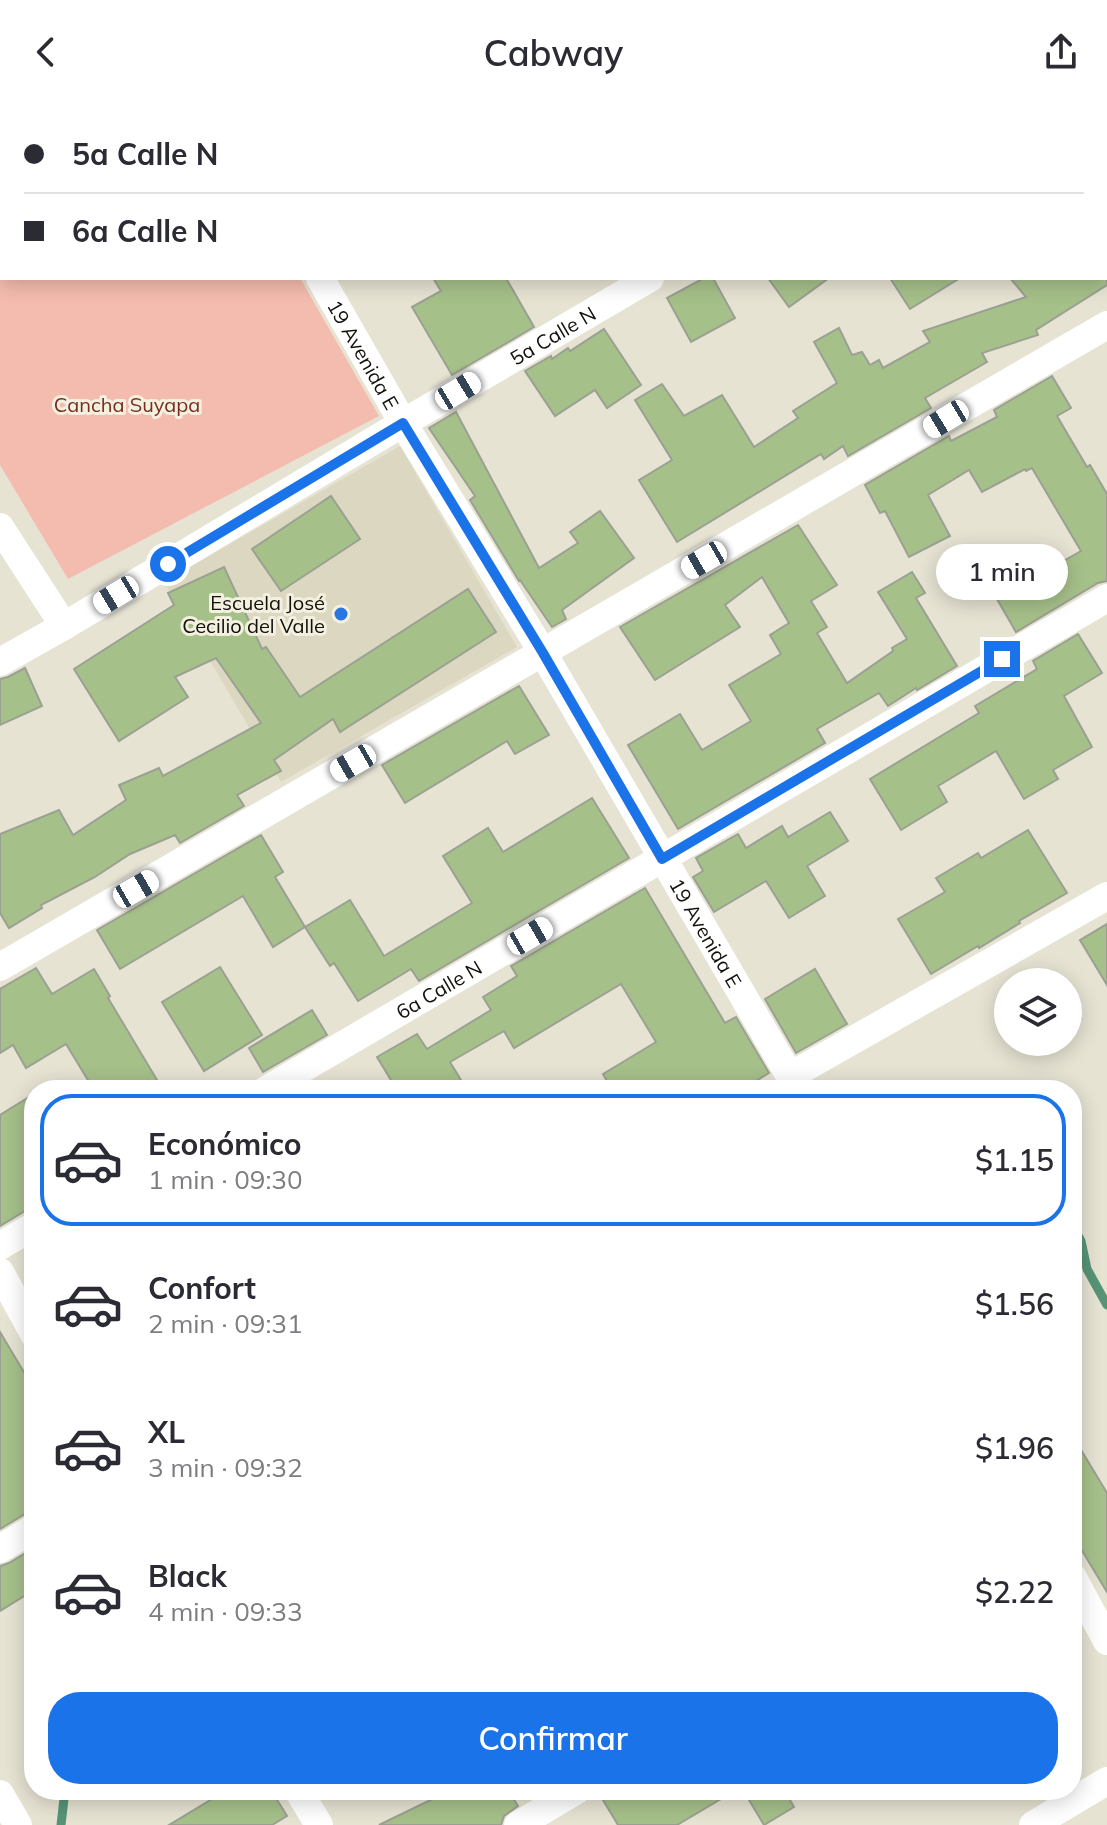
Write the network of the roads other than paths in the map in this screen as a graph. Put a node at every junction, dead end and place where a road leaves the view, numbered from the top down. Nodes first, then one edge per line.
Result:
1 (321, 280) edge
2 (647, 280) edge
3 (1107, 325) edge
4 (403, 423) junction
5 (0, 527) edge
6 (1107, 598) edge
7 (64, 626) junction
8 (543, 653) junction
9 (0, 662) edge
10 (662, 859) junction
11 (1107, 896) edge
12 (0, 967) edge
13 (283, 1080) edge
14 (792, 1080) edge
15 (799, 1080) edge
16 (24, 1232) edge
17 (0, 1246) edge
18 (0, 1272) edge
19 (24, 1316) edge
20 (24, 1534) edge
21 (0, 1549) edge
22 (1082, 1595) edge
23 (1107, 1641) edge
24 (1107, 1781) edge
25 (0, 1794) edge
26 (1082, 1796) edge
27 (304, 1800) edge
28 (560, 1800) edge
29 (1075, 1800) edge
30 (18, 1825) edge
31 (319, 1825) edge
32 (518, 1825) edge
33 (1033, 1825) edge

1 - 4 street, 19 Avenida E
2 - 4 street, 5a Calle N
3 - 8 street
4 - 7 street, 5a Calle N
4 - 8 street, 19 Avenida E
5 - 7 street
6 - 10 street, 6a Calle N
7 - 9 street, 5a Calle N
8 - 10 street, 19 Avenida E
8 - 12 street
10 - 13 street, 6a Calle N
10 - 14 street, 19 Avenida E
11 - 15 street
16 - 17 street
18 - 19 street
20 - 21 street
22 - 23 street
24 - 26 street
25 - 30 street
27 - 31 street
28 - 32 street
29 - 33 street

